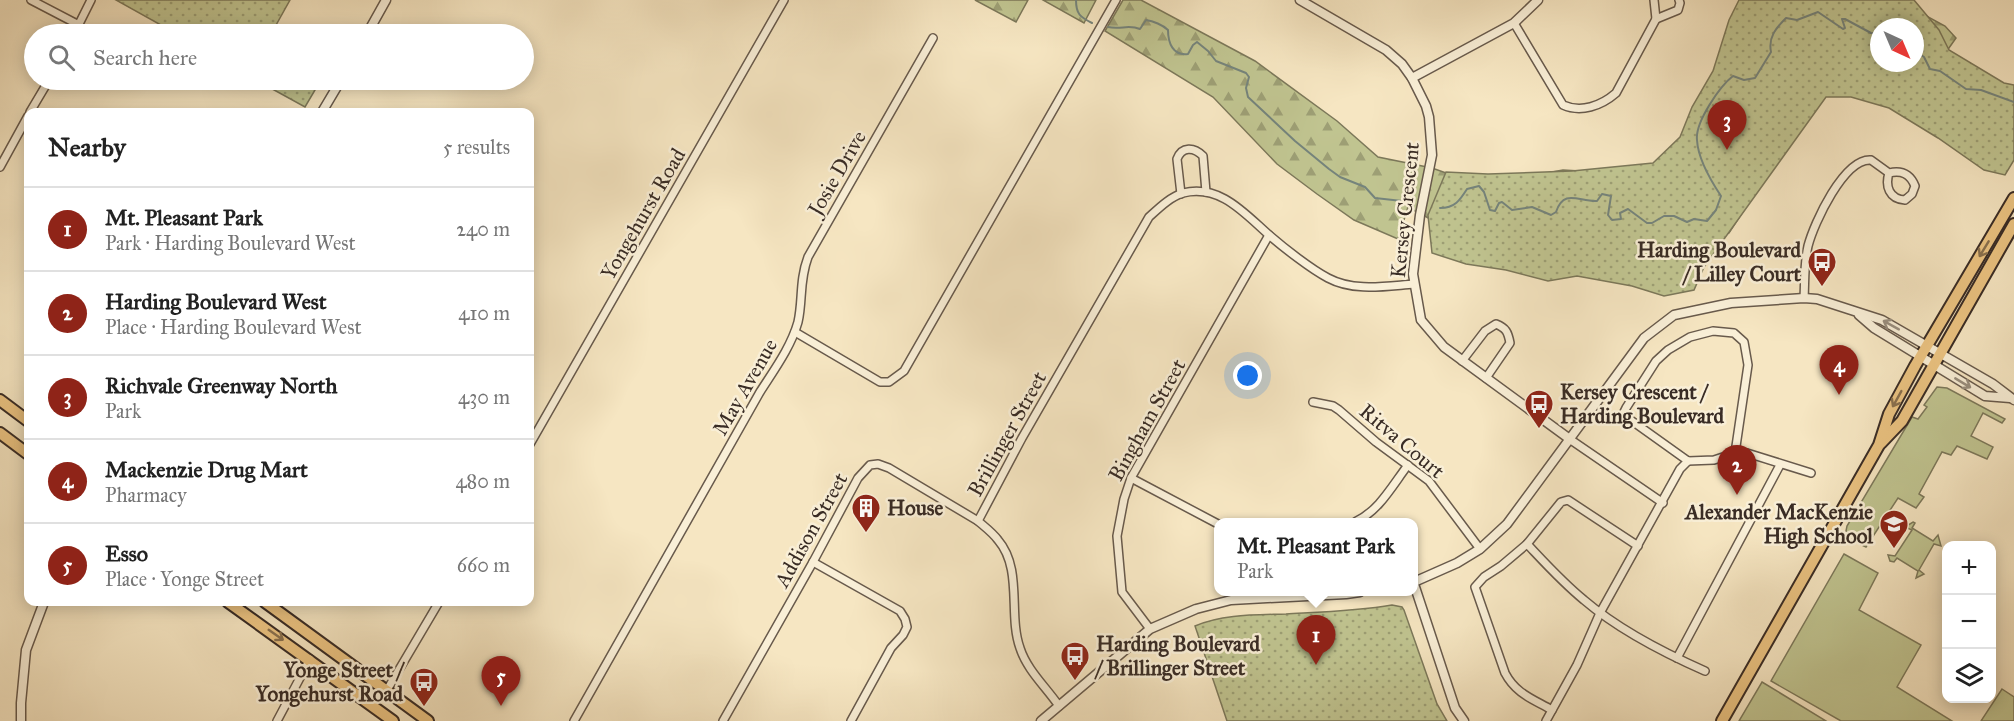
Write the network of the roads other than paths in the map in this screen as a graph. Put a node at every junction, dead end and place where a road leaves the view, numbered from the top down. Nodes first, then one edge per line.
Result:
1 (32, 0) edge
2 (91, 0) edge
3 (386, 0) edge
4 (784, 0) edge
5 (1116, 0) edge
6 (1300, 0) edge
7 (1538, 0) edge
8 (1654, 0) edge
9 (1678, 0) edge
10 (1656, 18) junction
11 (1514, 23) junction
12 (77, 24) edge
13 (79, 24) edge
14 (373, 24) edge
15 (933, 38) dead end
16 (1413, 78) junction
17 (43, 90) edge
18 (335, 90) edge
19 (33, 108) edge
20 (324, 108) edge
21 (24, 123) edge
22 (0, 167) edge
23 (1889, 173) junction
24 (1206, 192) junction
25 (1181, 194) junction
26 (2014, 198) edge
27 (2014, 224) edge
28 (1269, 235) junction
29 (1414, 284) junction
30 (1804, 298) junction
31 (1854, 311) junction
32 (795, 332) junction
33 (1926, 345) junction
34 (1940, 354) junction
35 (1920, 356) junction
36 (1462, 361) junction
37 (1934, 365) junction
38 (1486, 378) junction
39 (2012, 399) edge
40 (0, 400) edge
41 (1313, 402) dead end
42 (24, 419) edge
43 (0, 433) edge
44 (534, 437) edge
45 (1571, 440) junction
46 (1879, 446) junction
47 (24, 451) edge
48 (1735, 453) junction
49 (1688, 461) junction
50 (1408, 465) junction
51 (1780, 465) junction
52 (1811, 473) dead end
53 (1131, 478) junction
54 (1663, 503) junction
55 (1364, 518) edge
56 (978, 521) junction
57 (1214, 522) edge
58 (1527, 544) junction
59 (1638, 546) junction
60 (1480, 549) junction
61 (813, 562) junction
62 (1418, 581) edge
63 (1308, 596) edge
64 (1417, 596) edge
65 (42, 606) edge
66 (234, 606) edge
67 (271, 606) edge
68 (437, 606) edge
69 (1600, 613) junction
70 (1150, 629) junction
71 (1677, 658) junction
72 (310, 659) junction
73 (1704, 671) dead end
74 (387, 690) junction
75 (1059, 706) junction
76 (1552, 710) junction
77 (21, 721) edge
78 (277, 721) edge
79 (393, 721) edge
80 (428, 721) edge
81 (574, 721) edge
82 (723, 721) edge
83 (851, 721) edge
84 (1041, 721) edge
85 (1464, 721) edge
86 (1546, 721) edge
87 (1722, 721) edge

1 - 12 street
2 - 13 street
3 - 14 street
4 - 44 street, Yongehurst Road
5 - 32 street, May Avenue
6 - 16 street, Kersey Crescent
7 - 11 street
8 - 10 street
9 - 10 street
10 - 11 street
11 - 16 street
15 - 32 street, Josie Drive
16 - 29 street, Kersey Crescent
17 - 19 street
18 - 20 street
21 - 22 street
23 - 23 street
23 - 30 street
24 - 25 street, Brillinger Street
24 - 25 street
24 - 28 street, Brillinger Street
25 - 56 street, Brillinger Street
26 -> 33 main road
27 - 34 main road
28 - 29 street, Brillinger Street
28 - 53 street, Bingham Street
29 - 36 street, Kersey Crescent
30 - 31 street
30 - 45 street
33 -> 31 street
31 - 35 street
32 - 81 street, May Avenue
33 - 34 street
33 - 35 main road
34 - 37 main road
34 - 39 street
35 - 37 street
35 -> 46 main road
36 - 38 street, Kersey Crescent
36 - 38 street
37 -> 39 street
37 - 46 main road
38 - 45 street, Kersey Crescent
40 - 42 main road
41 - 50 street, Ritva Court
43 - 47 main road
45 - 54 street
45 - 60 street
46 - 87 main road
48 - 49 street
48 - 49 street
48 - 51 street
49 - 54 street
50 - 55 street
50 - 60 street, Ritva Court
51 - 52 street
51 - 71 street
53 - 57 street
53 - 70 street, Bingham Street
54 - 59 street
56 - 61 street, Addison Street
56 - 75 street, Brillinger Street
58 - 59 street
58 - 69 street
58 - 76 street
59 - 69 street
60 - 62 street
61 - 82 street, Addison Street
61 - 83 street
63 - 70 street
64 - 85 street
65 - 77 street
66 -> 72 main road
67 - 74 main road
68 - 74 street
69 - 71 street
69 - 76 street
70 - 75 street
71 - 73 street
72 - 78 street
72 - 79 main road
74 - 80 main road
75 - 84 street
76 - 86 street

